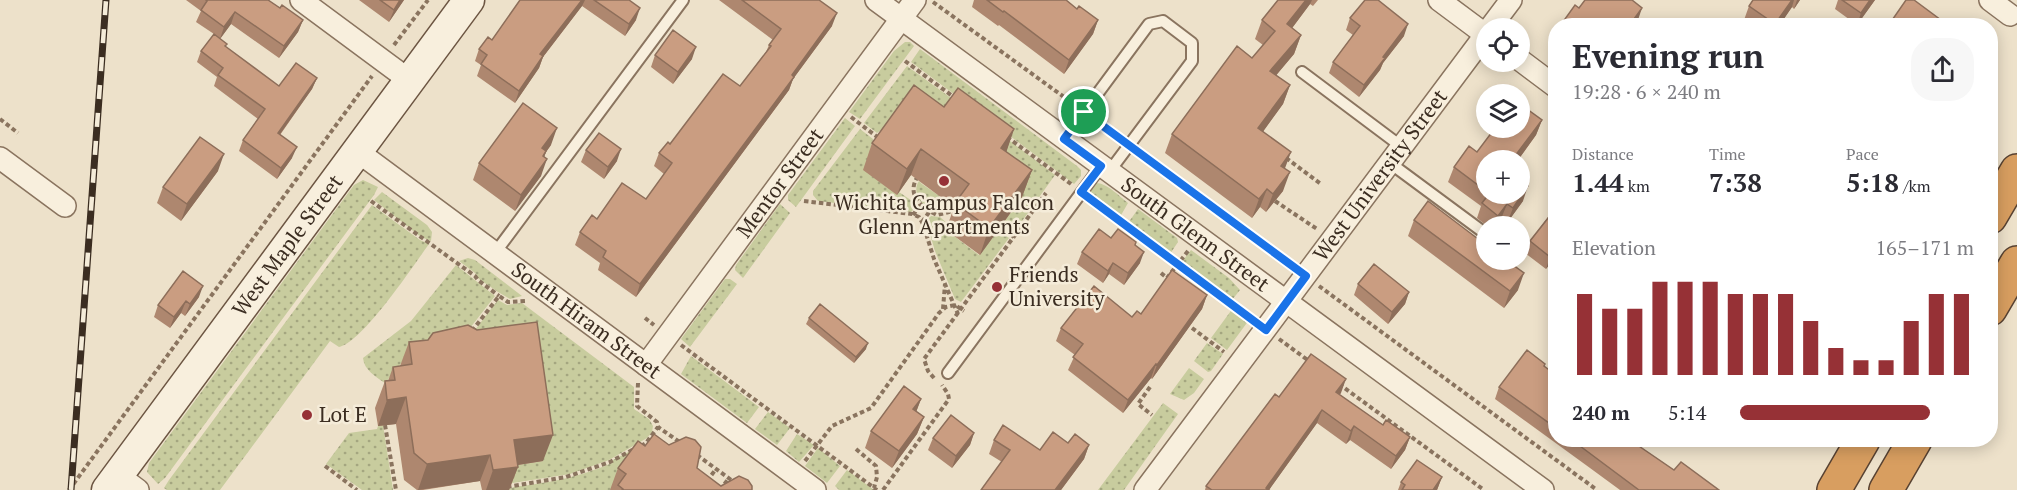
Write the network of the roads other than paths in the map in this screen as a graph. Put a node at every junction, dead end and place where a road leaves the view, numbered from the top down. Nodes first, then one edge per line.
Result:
1 (301, 0) edge
2 (469, 0) edge
3 (683, 0) edge
4 (876, 0) edge
5 (915, 0) edge
6 (1440, 0) edge
7 (1511, 0) edge
8 (1990, 0) edge
9 (2010, 15) dead end
10 (1498, 18) edge
11 (902, 19) junction
12 (1476, 27) edge
13 (1476, 47) edge
14 (1530, 68) edge
15 (1302, 72) dead end
16 (409, 80) junction
17 (1548, 81) edge
18 (1064, 139) junction
19 (357, 151) junction
20 (1396, 155) junction
21 (0, 158) edge
22 (1105, 169) junction
23 (2017, 171) edge
24 (1998, 203) edge
25 (65, 206) dead end
26 (1476, 225) edge
27 (495, 253) junction
28 (2017, 263) edge
29 (1998, 295) edge
30 (1286, 303) junction
31 (646, 365) junction
32 (948, 373) dead end
33 (1859, 447) edge
34 (1911, 447) edge
35 (121, 485) edge
36 (815, 490) edge
37 (1145, 490) edge
38 (1543, 490) edge
39 (1834, 490) edge
40 (1886, 490) edge

1 - 16 street
2 - 16 street, West Maple Street
3 - 27 lane
4 - 11 street, South Glenn Street
5 - 11 street, Mentor Street
6 - 12 street
7 - 10 street
8 - 9 street
11 - 18 street, South Glenn Street
11 - 31 street, Mentor Street
13 - 20 street, West University Street
14 - 17 street
15 - 20 lane
16 - 19 street, West Maple Street
18 - 22 street, South Glenn Street
18 - 22 lane
19 - 27 street, South Hiram Street
19 - 35 street, West Maple Street
20 - 26 lane
20 - 30 street, West University Street
21 - 25 street
22 - 30 street, South Glenn Street
22 - 32 lane
23 - 24 highway
27 - 31 street, South Hiram Street
28 - 29 highway
30 - 37 street, West University Street
30 - 38 street, South Glenn Street
31 - 36 street, South Hiram Street
33 - 39 highway
34 - 40 highway

